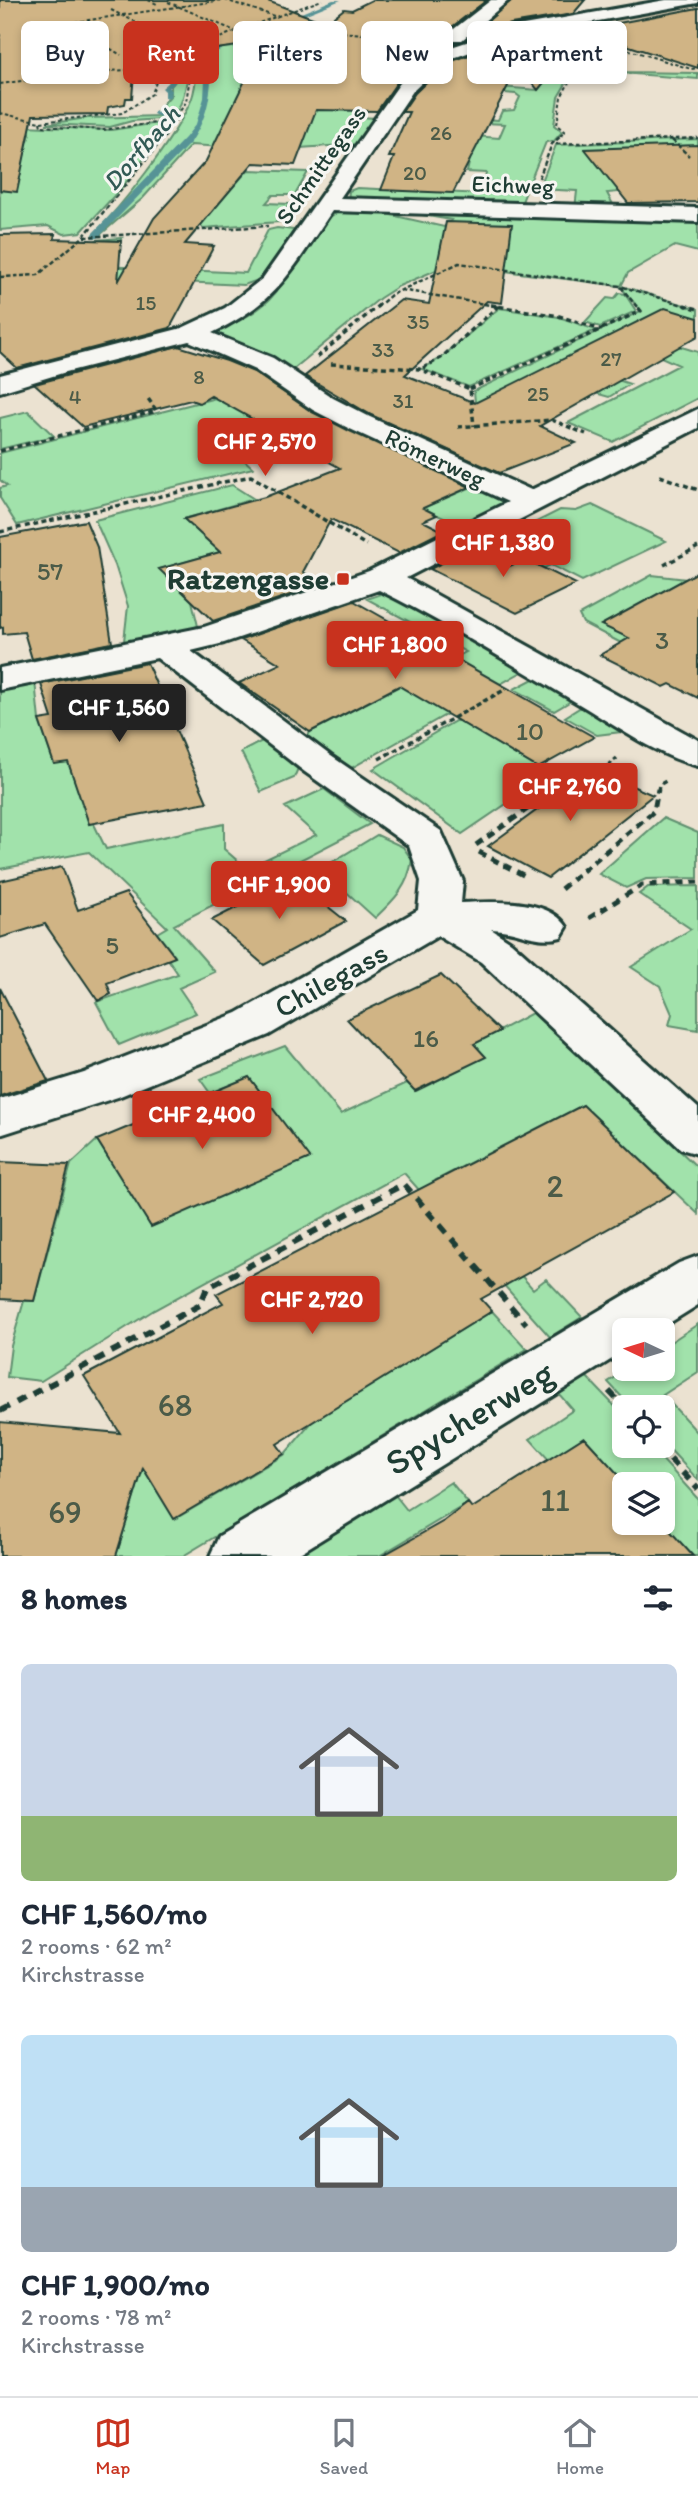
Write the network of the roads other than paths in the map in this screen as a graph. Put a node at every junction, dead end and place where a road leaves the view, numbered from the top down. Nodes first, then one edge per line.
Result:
1 (501, 0) edge
2 (693, 0) edge
3 (456, 36) dead end
4 (327, 204) junction
5 (698, 215) edge
6 (191, 333) junction
7 (0, 384) edge
8 (698, 417) edge
9 (533, 502) junction
10 (376, 564) junction
11 (166, 648) junction
12 (0, 678) edge
13 (698, 755) edge
14 (551, 910) road end
15 (438, 916) junction
16 (0, 1117) edge
17 (698, 1136) edge
18 (698, 1278) edge
19 (241, 1556) edge

1 - 3 street
2 - 4 street, Schmittegass
4 - 5 street, Eichweg
4 - 6 street, Schmittegass
6 - 7 street, Schmittegass
6 - 9 street, Römerweg
8 - 9 street
9 - 10 street
10 - 11 street
10 - 13 street
11 - 12 street
11 - 15 street
14 - 15 street
15 - 16 street, Chilegass
15 - 17 street
18 - 19 street, Spycherweg

